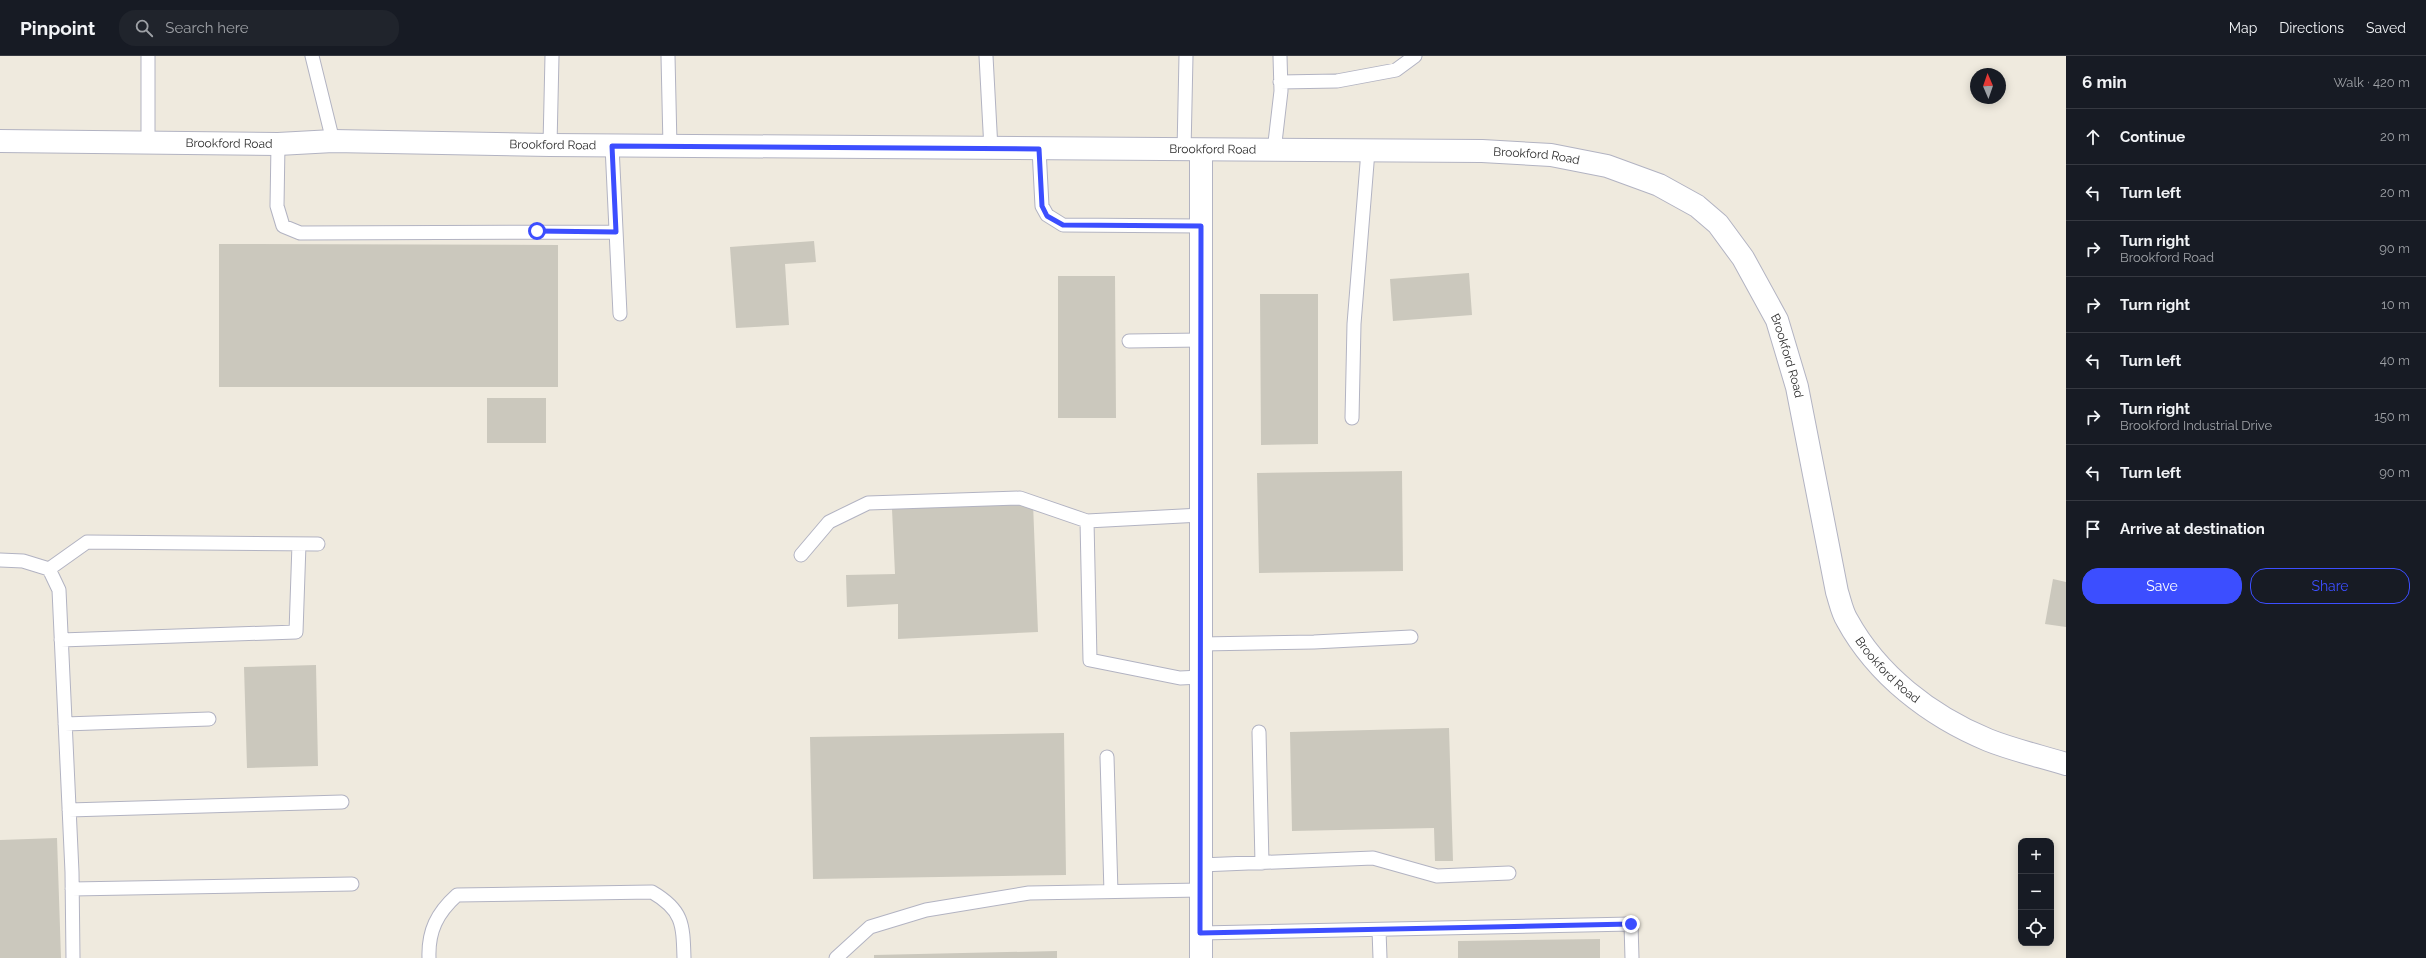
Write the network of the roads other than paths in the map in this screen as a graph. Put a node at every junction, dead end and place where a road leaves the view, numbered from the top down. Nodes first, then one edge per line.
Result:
1 (148, 56) edge
2 (312, 56) edge
3 (552, 56) edge
4 (668, 56) edge
5 (986, 56) edge
6 (1186, 56) edge
7 (1280, 56) edge
8 (1415, 56) edge
9 (1280, 82) junction
10 (0, 141) edge
11 (332, 141) junction
12 (148, 142) junction
13 (278, 144) junction
14 (550, 146) junction
15 (612, 146) junction
16 (670, 146) junction
17 (991, 149) junction
18 (1039, 149) junction
19 (1192, 151) junction
20 (1274, 151) junction
21 (1368, 151) junction
22 (1201, 226) junction
23 (616, 232) junction
24 (620, 314) dead end
25 (1201, 340) junction
26 (1129, 341) dead end
27 (1352, 418) dead end
28 (1201, 515) junction
29 (1087, 521) junction
30 (299, 544) junction
31 (318, 544) dead end
32 (801, 555) dead end
33 (0, 560) edge
34 (49, 569) junction
35 (1411, 637) dead end
36 (61, 640) junction
37 (1201, 644) junction
38 (1201, 678) junction
39 (209, 719) dead end
40 (65, 724) junction
41 (1259, 732) dead end
42 (1107, 757) dead end
43 (2066, 764) edge
44 (342, 802) dead end
45 (69, 810) junction
46 (1262, 863) junction
47 (1201, 866) junction
48 (1508, 873) dead end
49 (352, 884) dead end
50 (72, 888) junction
51 (1201, 890) junction
52 (1111, 892) junction
53 (1379, 930) junction
54 (1200, 933) junction
55 (73, 958) edge
56 (429, 958) edge
57 (684, 958) edge
58 (836, 958) edge
59 (1200, 958) edge
60 (1380, 958) edge
61 (1632, 958) edge

1 - 12 lane
2 - 11 lane
3 - 14 lane
4 - 16 lane
5 - 17 lane
6 - 19 lane
7 - 9 lane
8 - 9 lane
9 - 20 lane
10 - 12 street, Brookford Road
11 - 13 street, Brookford Road
11 - 14 street, Brookford Road
12 - 13 street, Brookford Road
13 - 23 lane
14 - 15 street, Brookford Road
15 - 16 street, Brookford Road
15 - 23 lane
16 - 17 street, Brookford Road
17 - 18 street, Brookford Road
18 - 19 street, Brookford Road
18 - 22 lane
19 - 20 street, Brookford Road
19 - 22 street
20 - 21 street, Brookford Road
21 - 27 lane
21 - 43 street, Brookford Road
22 - 25 street
23 - 24 lane
25 - 26 lane
25 - 28 street
28 - 29 lane
28 - 37 street
29 - 32 lane
29 - 38 lane
30 - 31 lane
30 - 34 lane
30 - 36 lane
33 - 34 lane
34 - 36 lane
35 - 37 lane
36 - 40 lane
37 - 38 street
38 - 47 street
39 - 40 lane
40 - 45 lane
41 - 46 lane
42 - 52 lane
44 - 45 lane
45 - 50 lane
46 - 47 lane
46 - 48 lane
47 - 51 street
49 - 50 lane
50 - 55 lane
51 - 52 lane
51 - 54 street
52 - 58 lane
53 - 54 lane
53 - 60 lane
53 - 61 lane
54 - 59 street
56 - 57 lane

